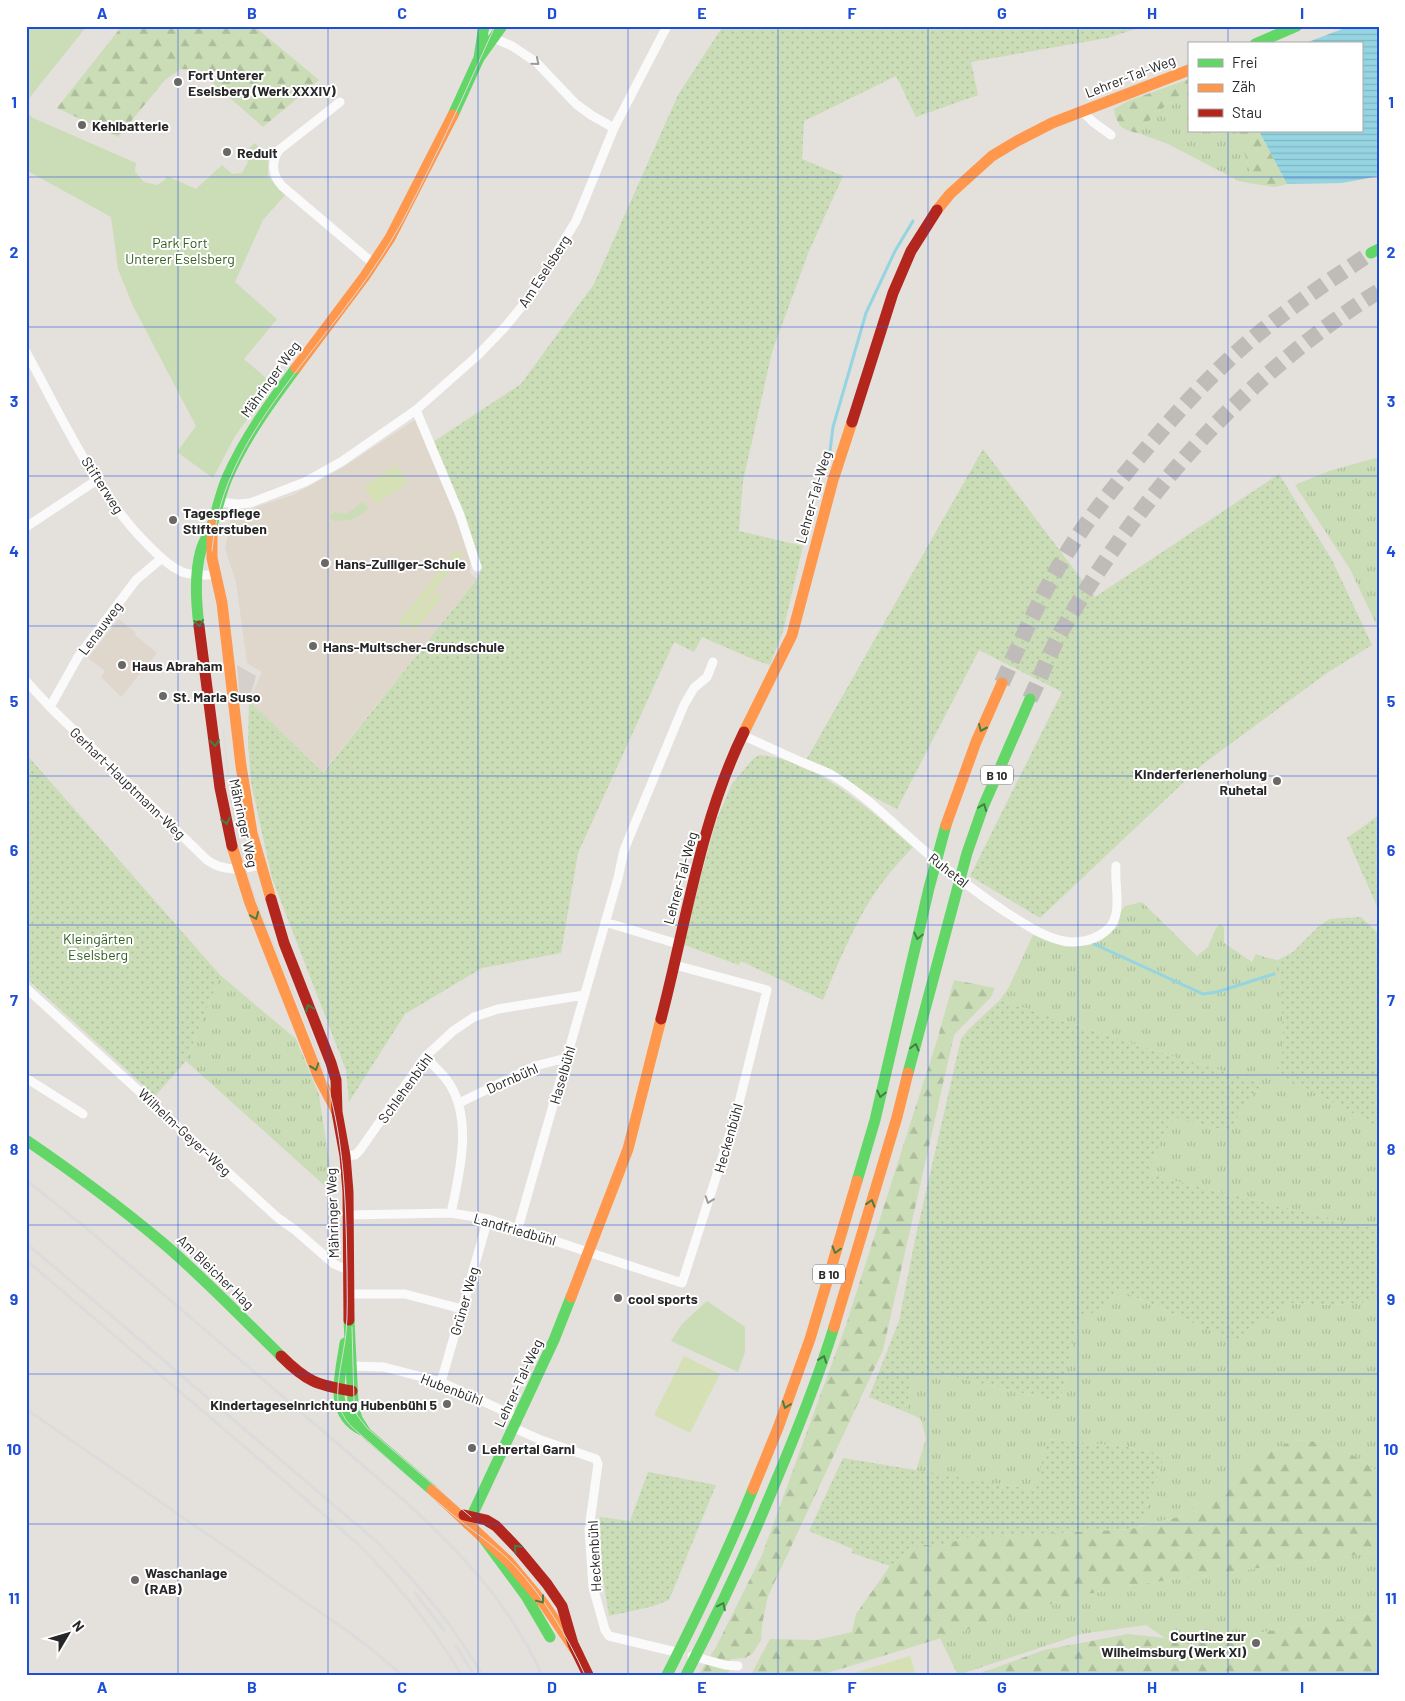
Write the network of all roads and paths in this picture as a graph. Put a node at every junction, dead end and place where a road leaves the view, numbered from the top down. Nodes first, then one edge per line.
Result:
1 (502, 26) edge
2 (667, 26) edge
3 (1297, 26) edge
4 (483, 29) edge
5 (494, 38) junction
6 (1260, 42) edge
7 (479, 58) junction
8 (1188, 70) edge
9 (340, 102) dead end
10 (1082, 111) junction
11 (614, 128) junction
12 (1111, 135) dead end
13 (374, 264) junction
14 (26, 352) edge
15 (416, 410) junction
16 (97, 480) junction
17 (219, 502) junction
18 (212, 525) junction
19 (26, 527) edge
20 (162, 558) junction
21 (477, 567) dead end
22 (197, 575) junction
23 (216, 575) junction
24 (713, 662) dead end
25 (26, 681) edge
26 (1002, 683) tunnel mouth
27 (1030, 699) tunnel mouth
28 (50, 707) junction
29 (742, 735) junction
30 (260, 865) junction
31 (1116, 866) dead end
32 (239, 870) junction
33 (605, 922) junction
34 (678, 944) junction
35 (676, 965) junction
36 (26, 988) edge
37 (584, 995) junction
38 (425, 1057) junction
39 (566, 1058) junction
40 (26, 1078) edge
41 (458, 1103) junction
42 (337, 1112) junction
43 (83, 1114) dead end
44 (26, 1140) edge
45 (345, 1156) junction
46 (451, 1213) junction
47 (349, 1215) junction
48 (488, 1219) junction
49 (518, 1228) junction
50 (589, 1252) junction
51 (349, 1268) junction
52 (349, 1294) junction
53 (462, 1309) junction
54 (349, 1314) junction
55 (352, 1366) junction
56 (441, 1382) junction
57 (340, 1389) junction
58 (352, 1391) junction
59 (517, 1423) junction
60 (366, 1432) junction
61 (470, 1520) junction
62 (484, 1539) junction
63 (550, 1637) dead end
64 (578, 1654) junction
65 (738, 1666) dead end
66 (588, 1675) edge
67 (667, 1675) edge
68 (686, 1675) edge

1 - 5 main road, Mähringer Weg
2 - 11 street, Am Eselsberg
3 - 6 main road
4 - 5 street, Mähringer Weg
4 - 7 main road, Mähringer Weg
5 - 7 main road, Mähringer Weg
5 -> 11 street
7 - 13 main road, Mähringer Weg
8 - 10 main road, Lehrer-Tal-Weg
9 - 13 street
10 - 12 street, Lehrer-Tal-Weg
10 - 29 main road, Lehrer-Tal-Weg
11 - 15 street, Am Eselsberg
13 - 17 main road, Mähringer Weg
14 - 16 street, Stifterweg
15 - 17 street, Am Eselsberg
15 - 21 street
16 - 19 street
16 - 20 street, Stifterweg
17 - 18 main road, Mähringer Weg
18 - 22 main road, Mähringer Weg
18 - 23 main road, Mähringer Weg
20 - 22 street, Stifterweg
20 - 28 street, Lenauweg
22 - 23 street, Stifterweg
22 -> 32 main road, Mähringer Weg
23 - 30 main road, Mähringer Weg
24 - 33 street, Haselbühl
25 - 28 street, Gerhart-Hauptmann-Weg
26 -> 67 main road, B 10
68 -> 27 main road, B 10
28 - 32 street, Gerhart-Hauptmann-Weg
29 - 31 street, Ruhetal
29 - 34 main road, Lehrer-Tal-Weg
30 - 32 street
42 -> 30 main road, Mähringer Weg
32 -> 42 main road, Mähringer Weg
33 - 34 street
33 - 37 street, Haselbühl
34 - 35 main road, Lehrer-Tal-Weg
35 - 50 main road, Lehrer-Tal-Weg
35 -> 50 street, Heckenbühl
36 - 51 street, Wilhelm-Geyer-Weg
37 - 38 street, Schlehenbühl
37 - 39 street, Haselbühl
38 - 41 street
38 - 45 street, Schlehenbühl
39 - 41 street, Dornbühl
39 - 49 street, Haselbühl
40 - 43 street
41 - 46 street
42 - 45 main road, Mähringer Weg
44 - 57 main road, Am Bleicher Hag
45 - 47 main road, Mähringer Weg
46 - 47 street, Landfriedbühl
46 - 48 street, Landfriedbühl
47 - 51 main road, Mähringer Weg
48 - 49 street, Landfriedbühl
48 - 53 street, Grüner Weg
49 - 50 street, Landfriedbühl
50 - 59 main road, Lehrer-Tal-Weg
51 - 52 main road, Mähringer Weg
52 - 53 street
52 - 54 main road, Mähringer Weg
53 - 56 street, Grüner Weg
54 - 55 main road, Mähringer Weg
54 - 57 main road, Mähringer Weg
55 - 56 street, Hubenbühl
55 - 58 main road, Mähringer Weg
56 - 59 street, Hubenbühl
57 - 58 main road, Am Bleicher Hag
57 - 60 main road
58 - 60 main road
59 - 61 main road, Lehrer-Tal-Weg
59 - 65 street, Heckenbühl
60 - 61 main road
61 - 62 main road
64 -> 61 main road
62 - 63 main road
62 -> 64 main road
64 - 66 main road

